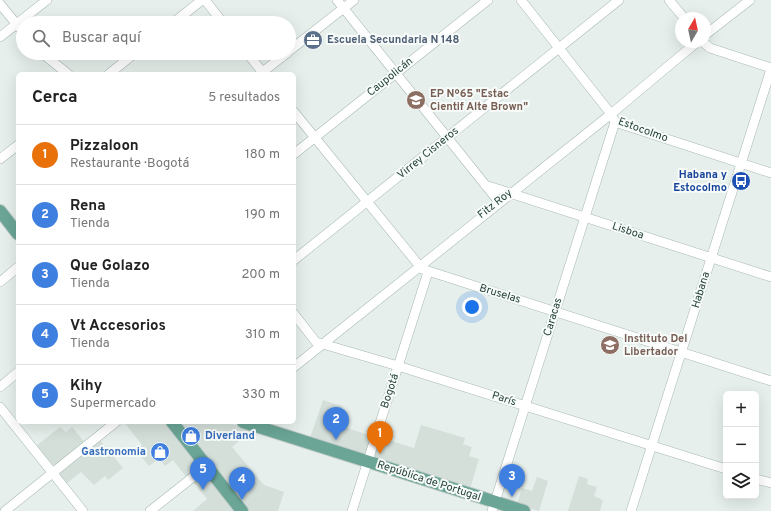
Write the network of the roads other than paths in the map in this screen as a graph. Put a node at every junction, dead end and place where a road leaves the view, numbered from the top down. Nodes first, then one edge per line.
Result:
1 (47, 0) edge
2 (204, 0) edge
3 (337, 0) edge
4 (354, 0) edge
5 (488, 0) edge
6 (520, 0) edge
7 (619, 0) edge
8 (669, 0) edge
9 (750, 0) edge
10 (0, 4) edge
11 (344, 9) junction
12 (679, 12) edge
13 (26, 16) edge
14 (182, 16) edge
15 (217, 16) edge
16 (16, 24) joint
17 (711, 31) edge
18 (0, 37) edge
19 (296, 46) edge
20 (558, 48) junction
21 (690, 48) edge
22 (710, 48) edge
23 (51, 60) edge
24 (126, 60) edge
25 (252, 60) edge
26 (278, 60) edge
27 (771, 69) edge
28 (66, 72) edge
29 (111, 72) edge
30 (261, 72) edge
31 (263, 72) edge
32 (395, 73) junction
33 (611, 114) junction
34 (296, 115) edge
35 (615, 122) junction
36 (314, 138) junction
37 (446, 138) junction
38 (16, 147) edge
39 (296, 152) edge
40 (0, 159) edge
41 (741, 163) junction
42 (771, 173) edge
43 (485, 185) junction
44 (509, 193) junction
45 (499, 202) junction
46 (367, 203) junction
47 (0, 211) edge
48 (585, 218) junction
49 (16, 231) edge
50 (711, 257) junction
51 (296, 258) edge
52 (418, 266) junction
53 (16, 269) edge
54 (428, 272) junction
55 (771, 276) edge
56 (0, 282) edge
57 (555, 311) junction
58 (296, 317) edge
59 (323, 343) junction
60 (681, 352) junction
61 (296, 365) edge
62 (398, 366) junction
63 (16, 374) edge
64 (771, 381) edge
65 (0, 387) edge
66 (525, 406) junction
67 (0, 407) edge
68 (114, 424) edge
69 (174, 424) edge
70 (249, 424) edge
71 (651, 446) junction
72 (368, 462) junction
73 (207, 466) junction
74 (723, 468) edge
75 (53, 473) junction
76 (759, 480) edge
77 (771, 483) edge
78 (493, 506) edge
79 (5, 511) edge
80 (83, 511) edge
81 (150, 511) edge
82 (242, 511) edge
83 (352, 511) edge
84 (524, 511) edge
85 (631, 511) edge

1 - 13 street
2 - 14 street
2 - 15 street
3 - 11 street
4 - 11 street
5 - 32 street, Caupolicán
6 - 20 street, Estocolmo
7 - 20 street, Virrey Cisneros
8 - 12 street
9 - 17 street
10 - 16 street
11 - 19 street
11 - 32 street
16 - 18 street
20 - 33 street, Estocolmo
20 - 37 street, Virrey Cisneros
21 - 33 street, Fitz Roy
22 - 27 street
23 - 28 street
24 - 29 street
25 - 30 street
26 - 31 street
27 - 41 street, Habana
32 - 36 street, Caupolicán
32 - 37 street
33 - 35 street, Estocolmo
33 - 44 street, Fitz Roy
34 - 36 street, Bruselas
35 - 41 street, Estocolmo
35 - 48 street, Caracas
36 - 39 street, Caupolicán
36 - 46 street, Bruselas
37 - 43 street
37 - 46 street, Virrey Cisneros
38 - 40 street
41 - 42 street, Estocolmo
41 - 50 street, Habana
43 - 44 street, Lisboa
43 - 45 street
44 - 45 street, Fitz Roy
44 - 48 street, Lisboa
45 - 52 street, Fitz Roy
46 - 51 street, Virrey Cisneros
46 - 52 street, Bruselas
47 - 49 main road
48 - 50 street, Lisboa
48 - 57 street, Caracas
50 - 55 street, Lisboa
50 - 60 street, Habana
52 - 54 street, Bruselas
52 - 59 street, Fitz Roy
53 - 56 street
54 - 57 street, Bruselas
54 - 62 street, Bogotá
57 - 60 street, Bruselas
57 - 66 street, Caracas
58 - 59 street, París
59 - 61 street, Fitz Roy
59 - 62 street, París
60 - 64 street, Bruselas
60 - 71 street, Habana
62 - 66 street, París
62 - 72 street, Bogotá
63 - 65 street
66 - 71 street, París
66 - 78 street, Caracas
67 - 75 street
68 - 75 street
69 - 73 main road
70 - 72 main road, República de Portugal
71 - 74 street, París
71 - 85 street, Habana
72 - 78 main road, República de Portugal
72 - 83 street, Bogotá
73 - 81 street
73 - 82 main road
75 - 79 street
75 - 80 street
76 - 77 street
78 - 84 main road, República de Portugal

